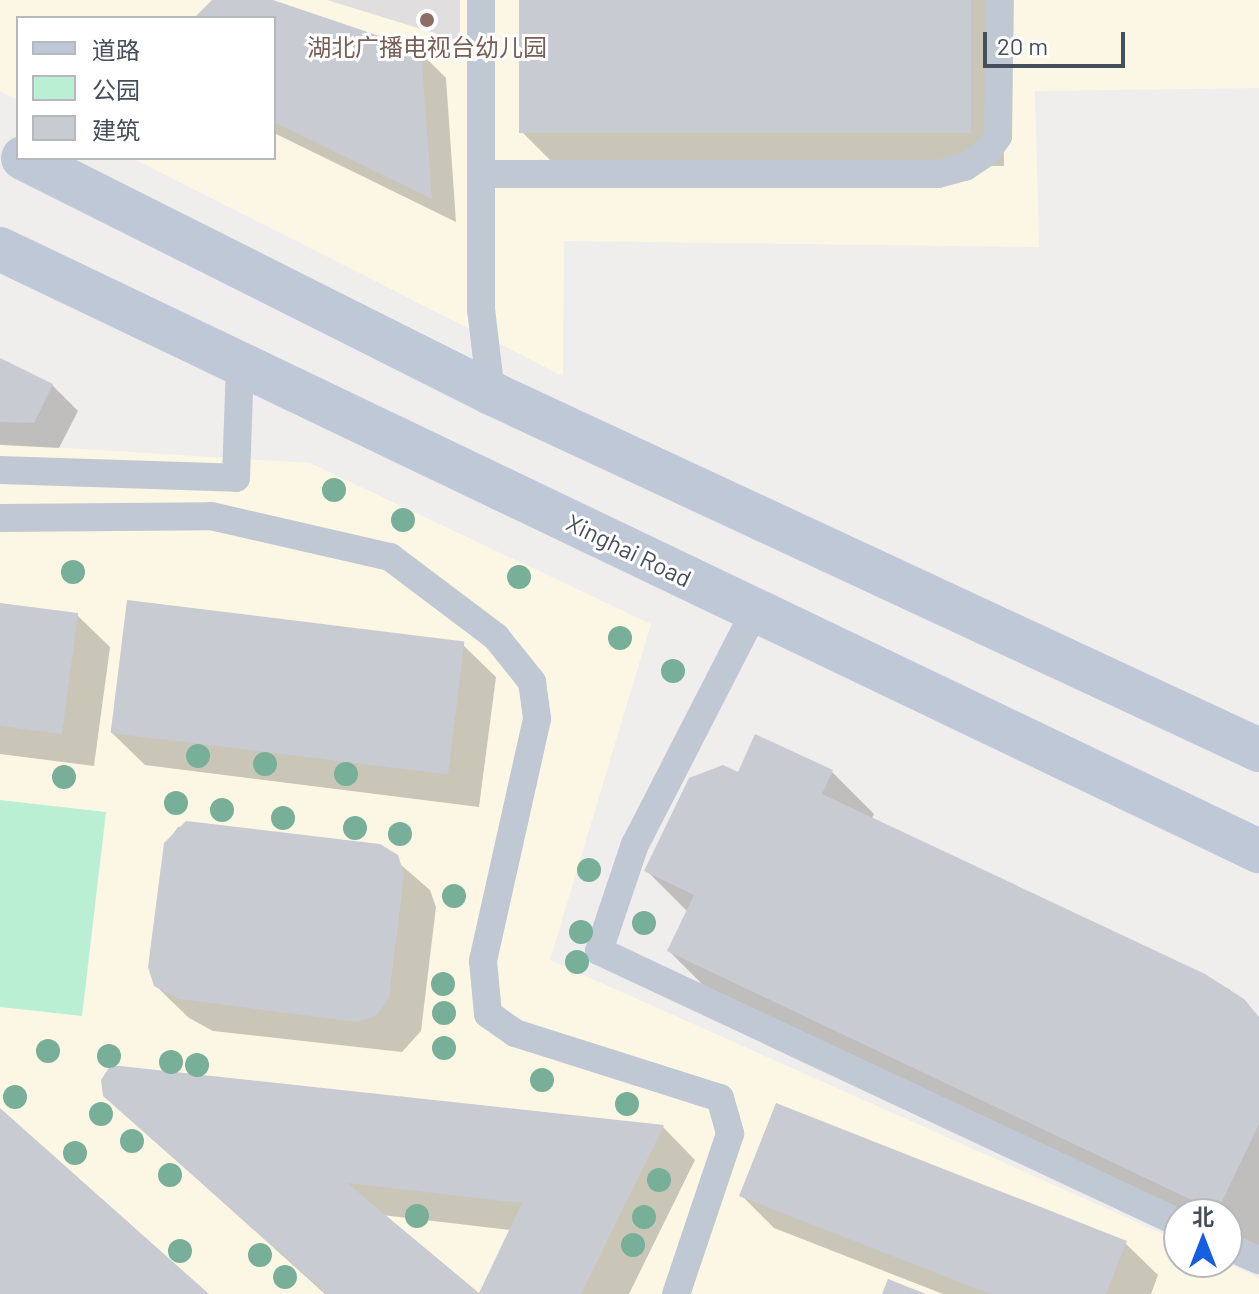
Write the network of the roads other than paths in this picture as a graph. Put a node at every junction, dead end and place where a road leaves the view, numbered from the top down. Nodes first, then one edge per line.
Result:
1 (481, 0) edge
2 (1000, 0) edge
3 (26, 160) edge
4 (481, 174) junction
5 (0, 249) edge
6 (240, 364) junction
7 (491, 393) junction
8 (0, 470) edge
9 (0, 518) edge
10 (755, 611) junction
11 (1259, 750) edge
12 (1259, 851) edge
13 (1163, 1215) edge
14 (676, 1294) edge

1 - 4 lane
2 - 4 lane
3 - 7 street
4 - 7 lane
5 - 6 street, Xinghai Road
6 - 8 lane
6 - 10 street, Xinghai Road
7 - 11 street
9 - 14 lane
10 - 12 street, Xinghai Road
10 - 13 lane

